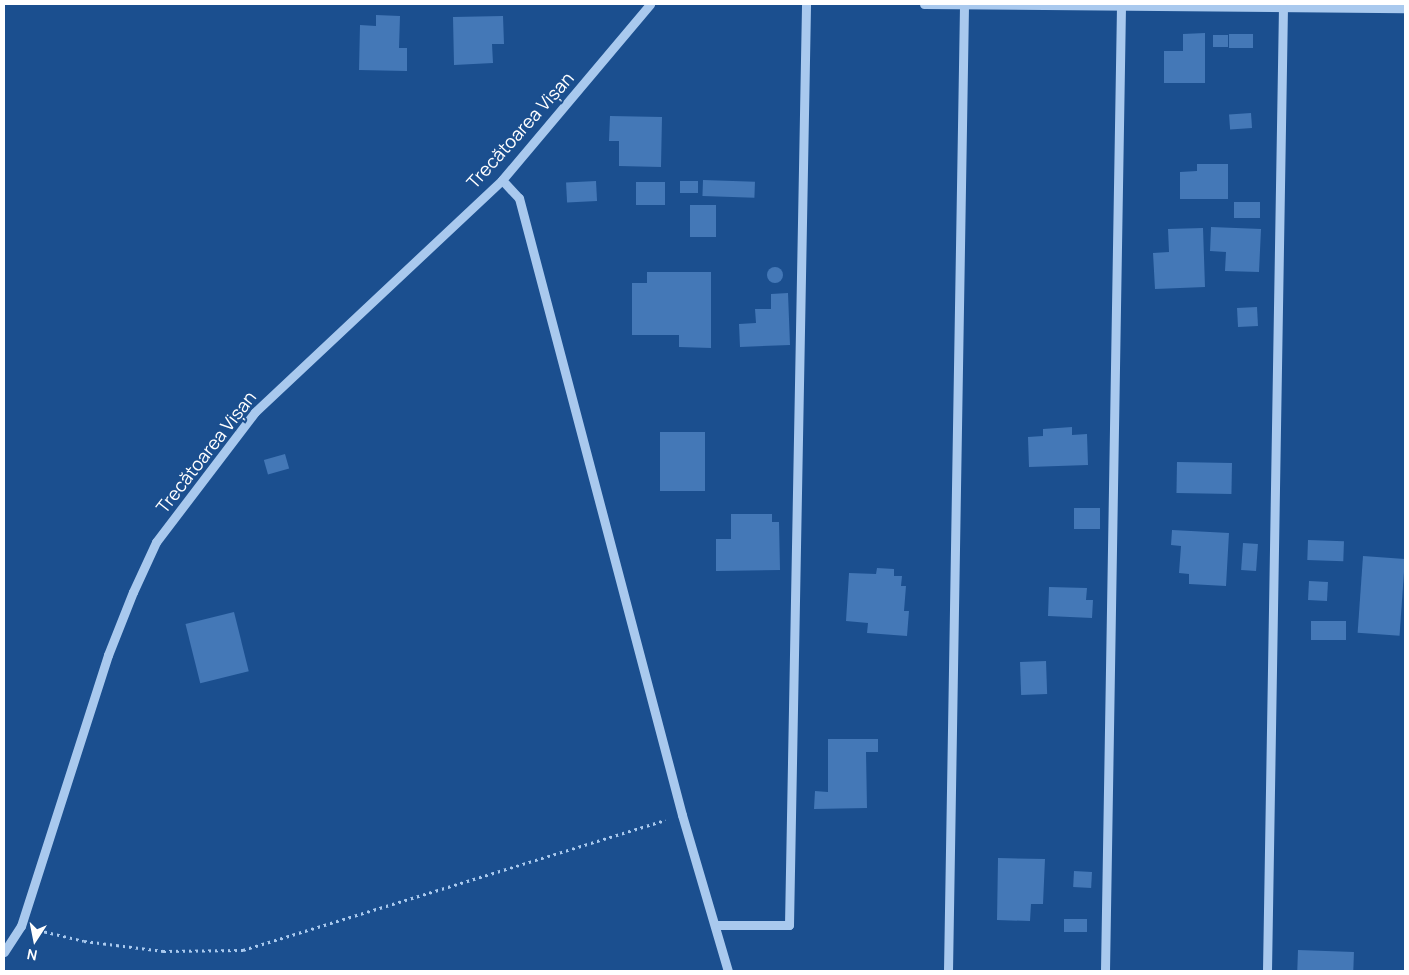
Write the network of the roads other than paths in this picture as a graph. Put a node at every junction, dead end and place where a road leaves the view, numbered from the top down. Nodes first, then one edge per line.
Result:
1 (650, 4) edge
2 (806, 4) edge
3 (924, 4) edge
4 (964, 5) junction
5 (1120, 5) junction
6 (1283, 8) junction
7 (1405, 8) edge
8 (502, 180) junction
9 (715, 925) junction
10 (4, 952) edge
11 (728, 971) edge
12 (948, 971) edge
13 (1105, 971) edge
14 (1267, 971) edge

1 - 8 street, Trecătoarea Vișan
2 - 9 street
3 - 4 street
4 - 5 street
4 - 12 street
5 - 6 street
5 - 13 street
6 - 7 street
6 - 14 street
8 - 9 street
8 - 10 street, Trecătoarea Vișan
9 - 11 street

